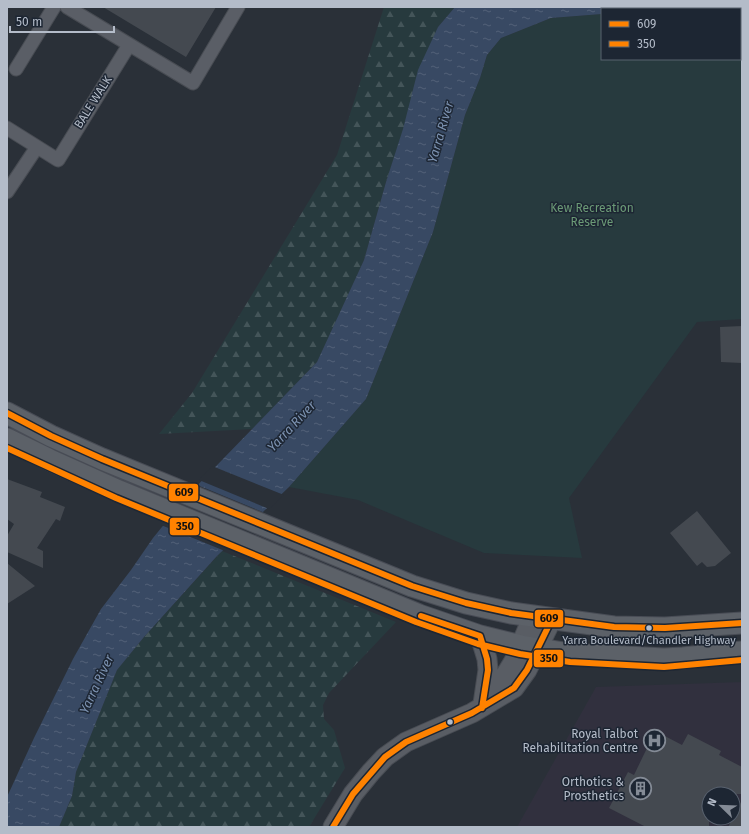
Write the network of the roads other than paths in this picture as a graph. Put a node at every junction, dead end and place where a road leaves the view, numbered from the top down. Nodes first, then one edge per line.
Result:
1 (54, 7) edge
2 (68, 7) edge
3 (238, 7) edge
4 (129, 45) junction
5 (16, 69) dead end
6 (7, 128) edge
7 (37, 147) junction
8 (7, 192) edge
9 (7, 413) edge
10 (7, 439) edge
11 (542, 618) junction
12 (742, 623) edge
13 (480, 636) junction
14 (530, 647) junction
15 (742, 652) edge
16 (485, 705) junction
17 (333, 827) edge

1 - 5 street
2 - 4 street
3 - 4 street
4 - 7 street, BALE WALK
6 - 7 street
7 - 8 street
9 - 11 main road
10 - 13 main road
11 - 12 main road
11 - 14 main road
13 - 14 main road
13 - 16 main road
14 - 15 main road
14 - 16 main road
16 - 17 main road

